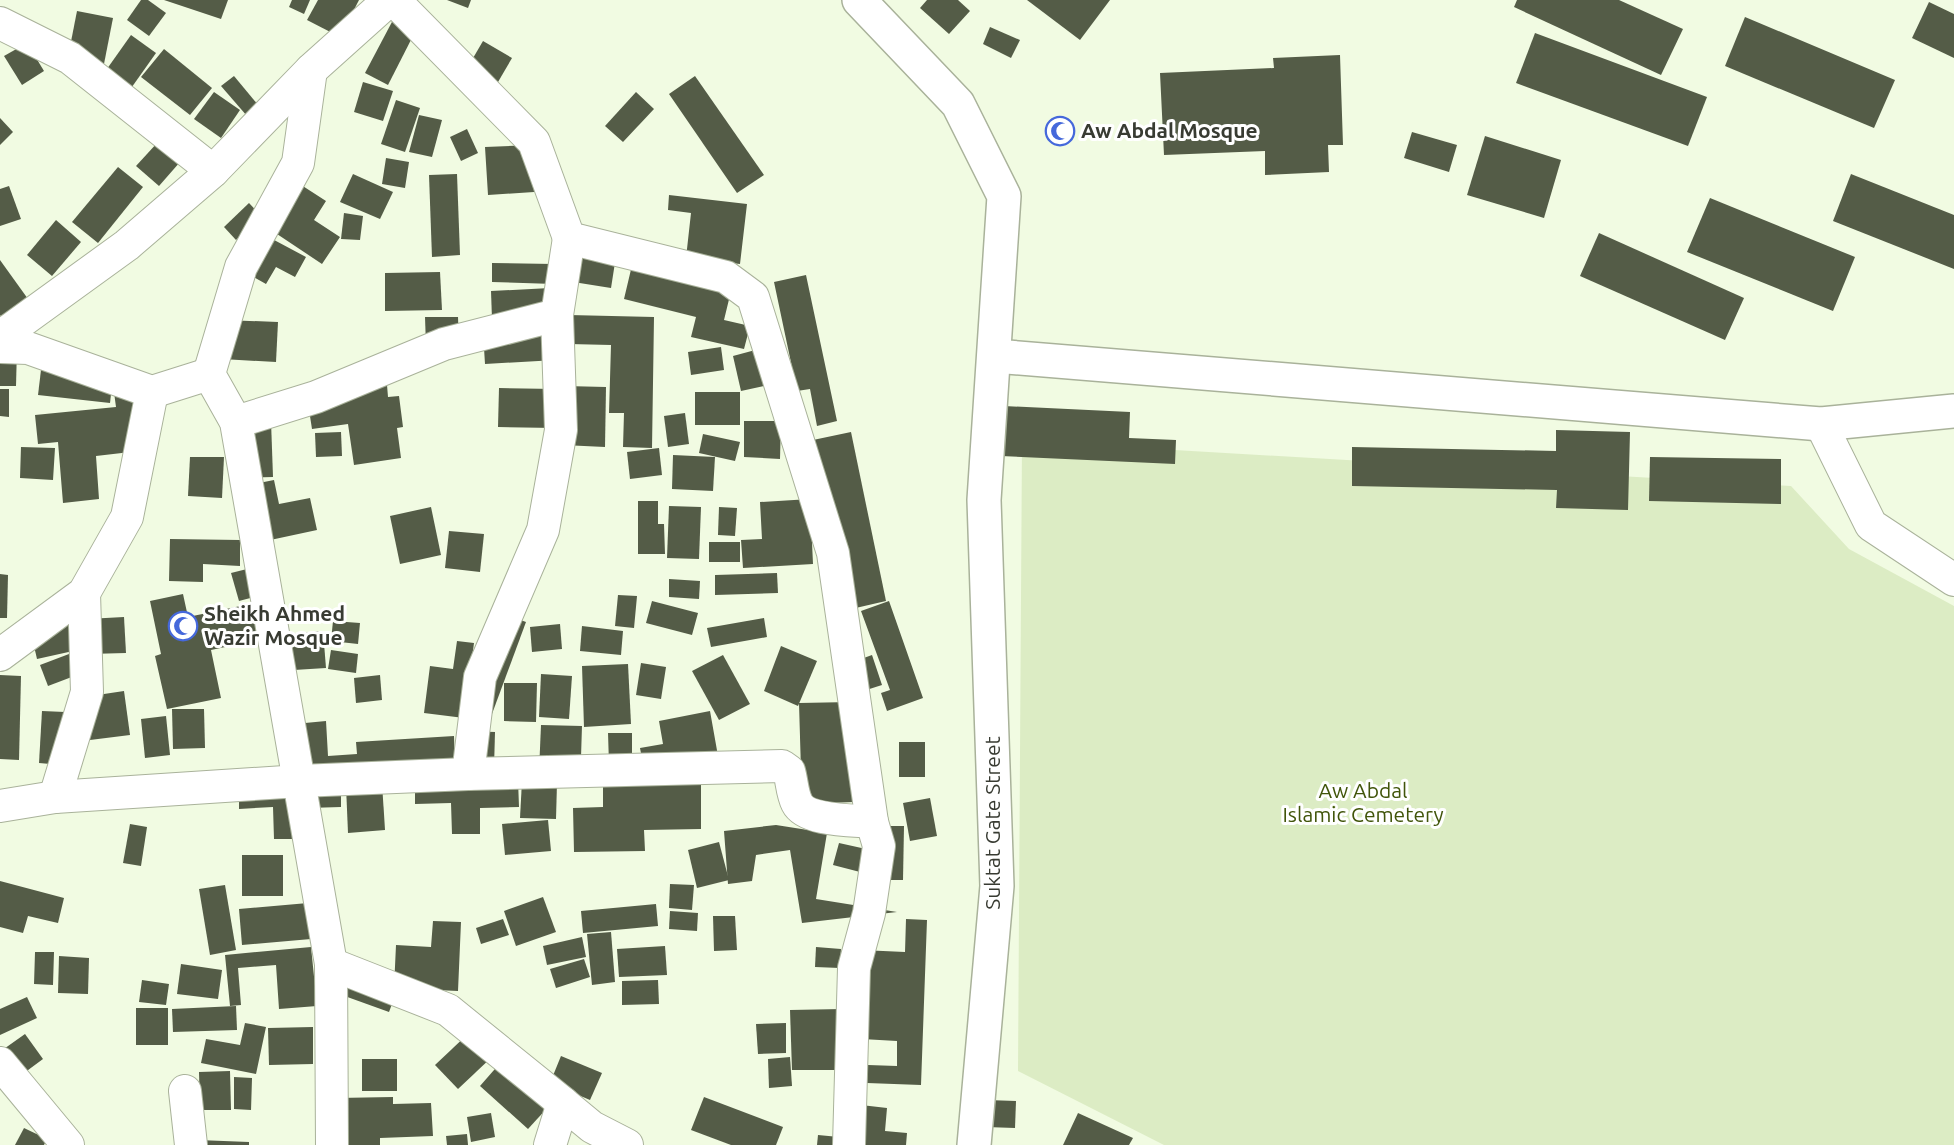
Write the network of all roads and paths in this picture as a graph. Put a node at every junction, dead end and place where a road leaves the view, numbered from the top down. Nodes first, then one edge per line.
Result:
1 (389, 0) edge
2 (394, 0) edge
3 (860, 0) edge
4 (0, 23) edge
5 (311, 70) junction
6 (213, 171) junction
7 (569, 238) junction
8 (557, 315) junction
9 (0, 337) edge
10 (0, 347) edge
11 (995, 356) junction
12 (209, 374) junction
13 (152, 392) junction
14 (1954, 411) edge
15 (236, 422) junction
16 (1821, 424) junction
17 (1954, 580) edge
18 (84, 593) junction
19 (0, 655) edge
20 (468, 774) junction
21 (300, 781) junction
22 (55, 797) junction
23 (0, 806) edge
24 (872, 822) junction
25 (331, 964) junction
26 (0, 1063) edge
27 (185, 1090) dead end
28 (563, 1103) junction
29 (68, 1145) edge
30 (191, 1145) edge
31 (332, 1145) edge
32 (549, 1145) edge
33 (627, 1145) edge
34 (849, 1145) edge
35 (974, 1145) edge

1 - 5 street
2 - 7 street
3 - 11 street, Suktat Gate Street
4 - 6 street
5 - 6 street
5 - 12 street
6 - 9 street
7 - 8 street
7 - 24 street
8 - 15 street
8 - 20 street
10 - 13 street
11 - 16 street
11 - 35 street, Suktat Gate Street
12 - 13 street
12 - 15 street
13 - 18 street
14 - 16 street
15 - 21 street
16 - 17 street
18 - 19 street
18 - 22 street
20 - 21 street
20 - 24 street
21 - 22 street
21 - 25 street
22 - 23 street
24 - 34 street
25 - 28 street
25 - 31 street
26 - 29 street
27 - 30 street
28 - 32 street
28 - 33 street

